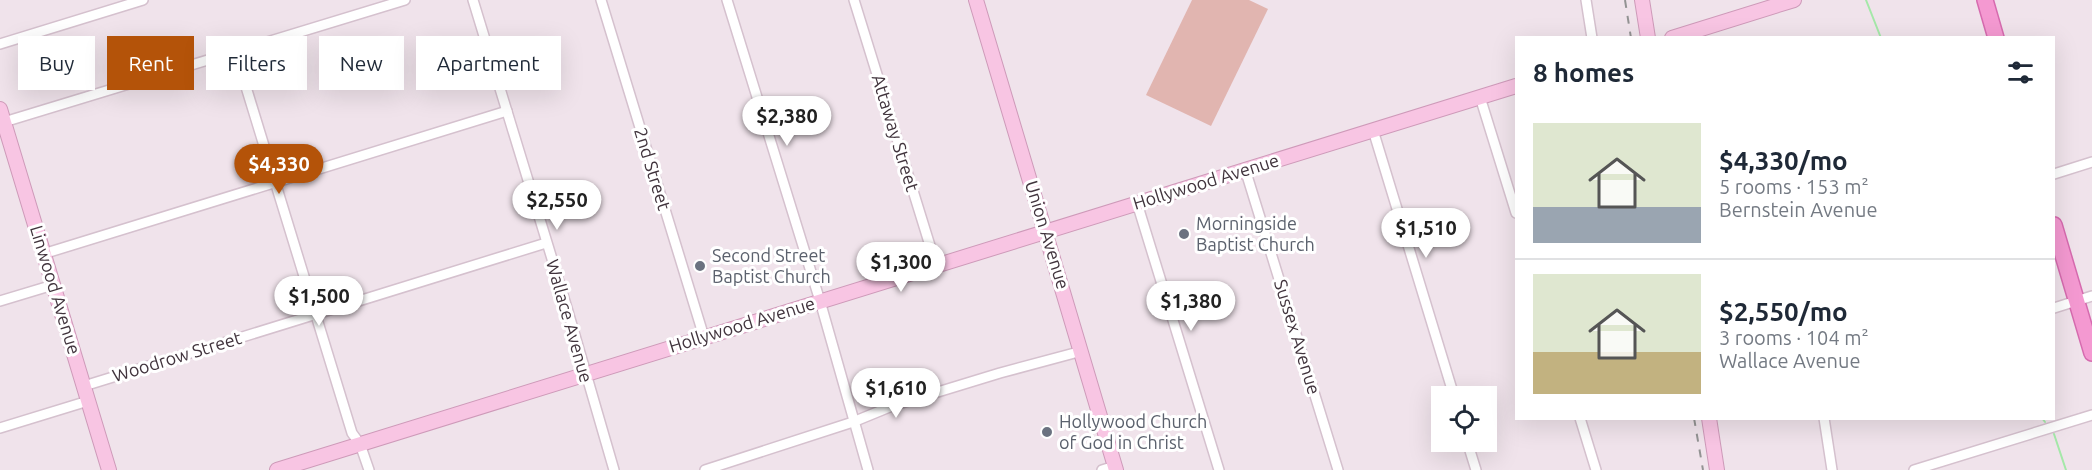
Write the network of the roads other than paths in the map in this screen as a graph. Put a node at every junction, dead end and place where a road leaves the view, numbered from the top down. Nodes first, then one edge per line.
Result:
1 (143, 0) edge
2 (405, 0) edge
3 (472, 0) edge
4 (601, 0) edge
5 (728, 0) edge
6 (854, 0) edge
7 (976, 0) edge
8 (1586, 0) edge
9 (1642, 0) edge
10 (1794, 0) edge
11 (1985, 0) edge
12 (284, 36) edge
13 (1592, 36) edge
14 (1648, 36) edge
15 (1678, 36) edge
16 (1995, 36) edge
17 (0, 44) edge
18 (206, 59) edge
19 (1515, 86) edge
20 (246, 90) edge
21 (1480, 97) junction
22 (507, 111) junction
23 (2, 116) edge
24 (1373, 130) junction
25 (2092, 162) edge
26 (1245, 169) junction
27 (2055, 174) edge
28 (275, 183) junction
29 (1137, 203) junction
30 (1515, 210) edge
31 (2055, 228) edge
32 (1046, 231) junction
33 (546, 243) junction
34 (43, 254) junction
35 (936, 265) junction
36 (53, 285) junction
37 (2092, 296) edge
38 (2076, 300) junction
39 (0, 301) edge
40 (820, 301) junction
41 (2055, 308) edge
42 (316, 314) junction
43 (704, 337) junction
44 (1082, 351) junction
45 (2092, 353) edge
46 (585, 374) junction
47 (84, 386) junction
48 (1451, 386) edge
49 (88, 401) junction
50 (2092, 415) edge
51 (1581, 420) edge
52 (1708, 420) edge
53 (1824, 420) edge
54 (853, 422) junction
55 (0, 428) edge
56 (360, 444) junction
57 (1470, 452) edge
58 (1111, 469) edge
59 (109, 470) edge
60 (277, 470) edge
61 (369, 470) edge
62 (614, 470) edge
63 (705, 470) edge
64 (868, 470) edge
65 (1219, 470) edge
66 (1338, 470) edge
67 (1476, 470) edge
68 (1596, 470) edge
69 (1717, 470) edge
70 (1832, 470) edge
71 (1914, 470) edge

1 - 17 street
2 - 12 street
3 - 22 street, Wallace Avenue
4 - 43 street, 2nd Street
5 - 40 street
6 - 35 street, Attaway Street
7 - 32 main road, Union Avenue
8 - 13 street
9 - 14 main road
10 - 15 main road
11 - 16 main road
18 - 23 street
19 - 21 main road, Hollywood Avenue
20 - 28 street
21 - 24 main road, Hollywood Avenue
21 - 30 street
22 - 28 street
22 - 33 street, Wallace Avenue
23 - 34 main road, Linwood Avenue
24 - 26 main road, Hollywood Avenue
24 - 48 street
25 - 27 street
26 - 29 main road, Hollywood Avenue
26 - 66 street, Sussex Avenue
28 - 34 street
28 - 42 street
29 - 32 main road, Hollywood Avenue
29 - 65 street
31 - 38 main road
32 - 35 main road, Hollywood Avenue
32 - 44 main road, Union Avenue
33 - 42 street, Woodrow Street
33 - 46 street, Wallace Avenue
34 - 36 main road, Linwood Avenue
35 - 40 main road, Hollywood Avenue
36 - 39 street
36 - 47 main road, Linwood Avenue
37 - 38 street
38 - 41 street
38 - 45 main road
40 - 43 main road, Hollywood Avenue
40 - 54 street
42 - 47 street, Woodrow Street
42 - 56 street
43 - 46 main road, Hollywood Avenue
44 - 54 street
44 - 58 main road, Union Avenue
46 - 56 main road, Hollywood Avenue
46 - 62 street, Wallace Avenue
47 - 49 main road, Linwood Avenue
49 - 55 street
49 - 59 main road, Linwood Avenue
50 - 71 street
51 - 68 street
52 - 69 main road
53 - 70 street
54 - 63 street
54 - 64 street
56 - 60 main road, Hollywood Avenue
56 - 61 street
57 - 67 street

